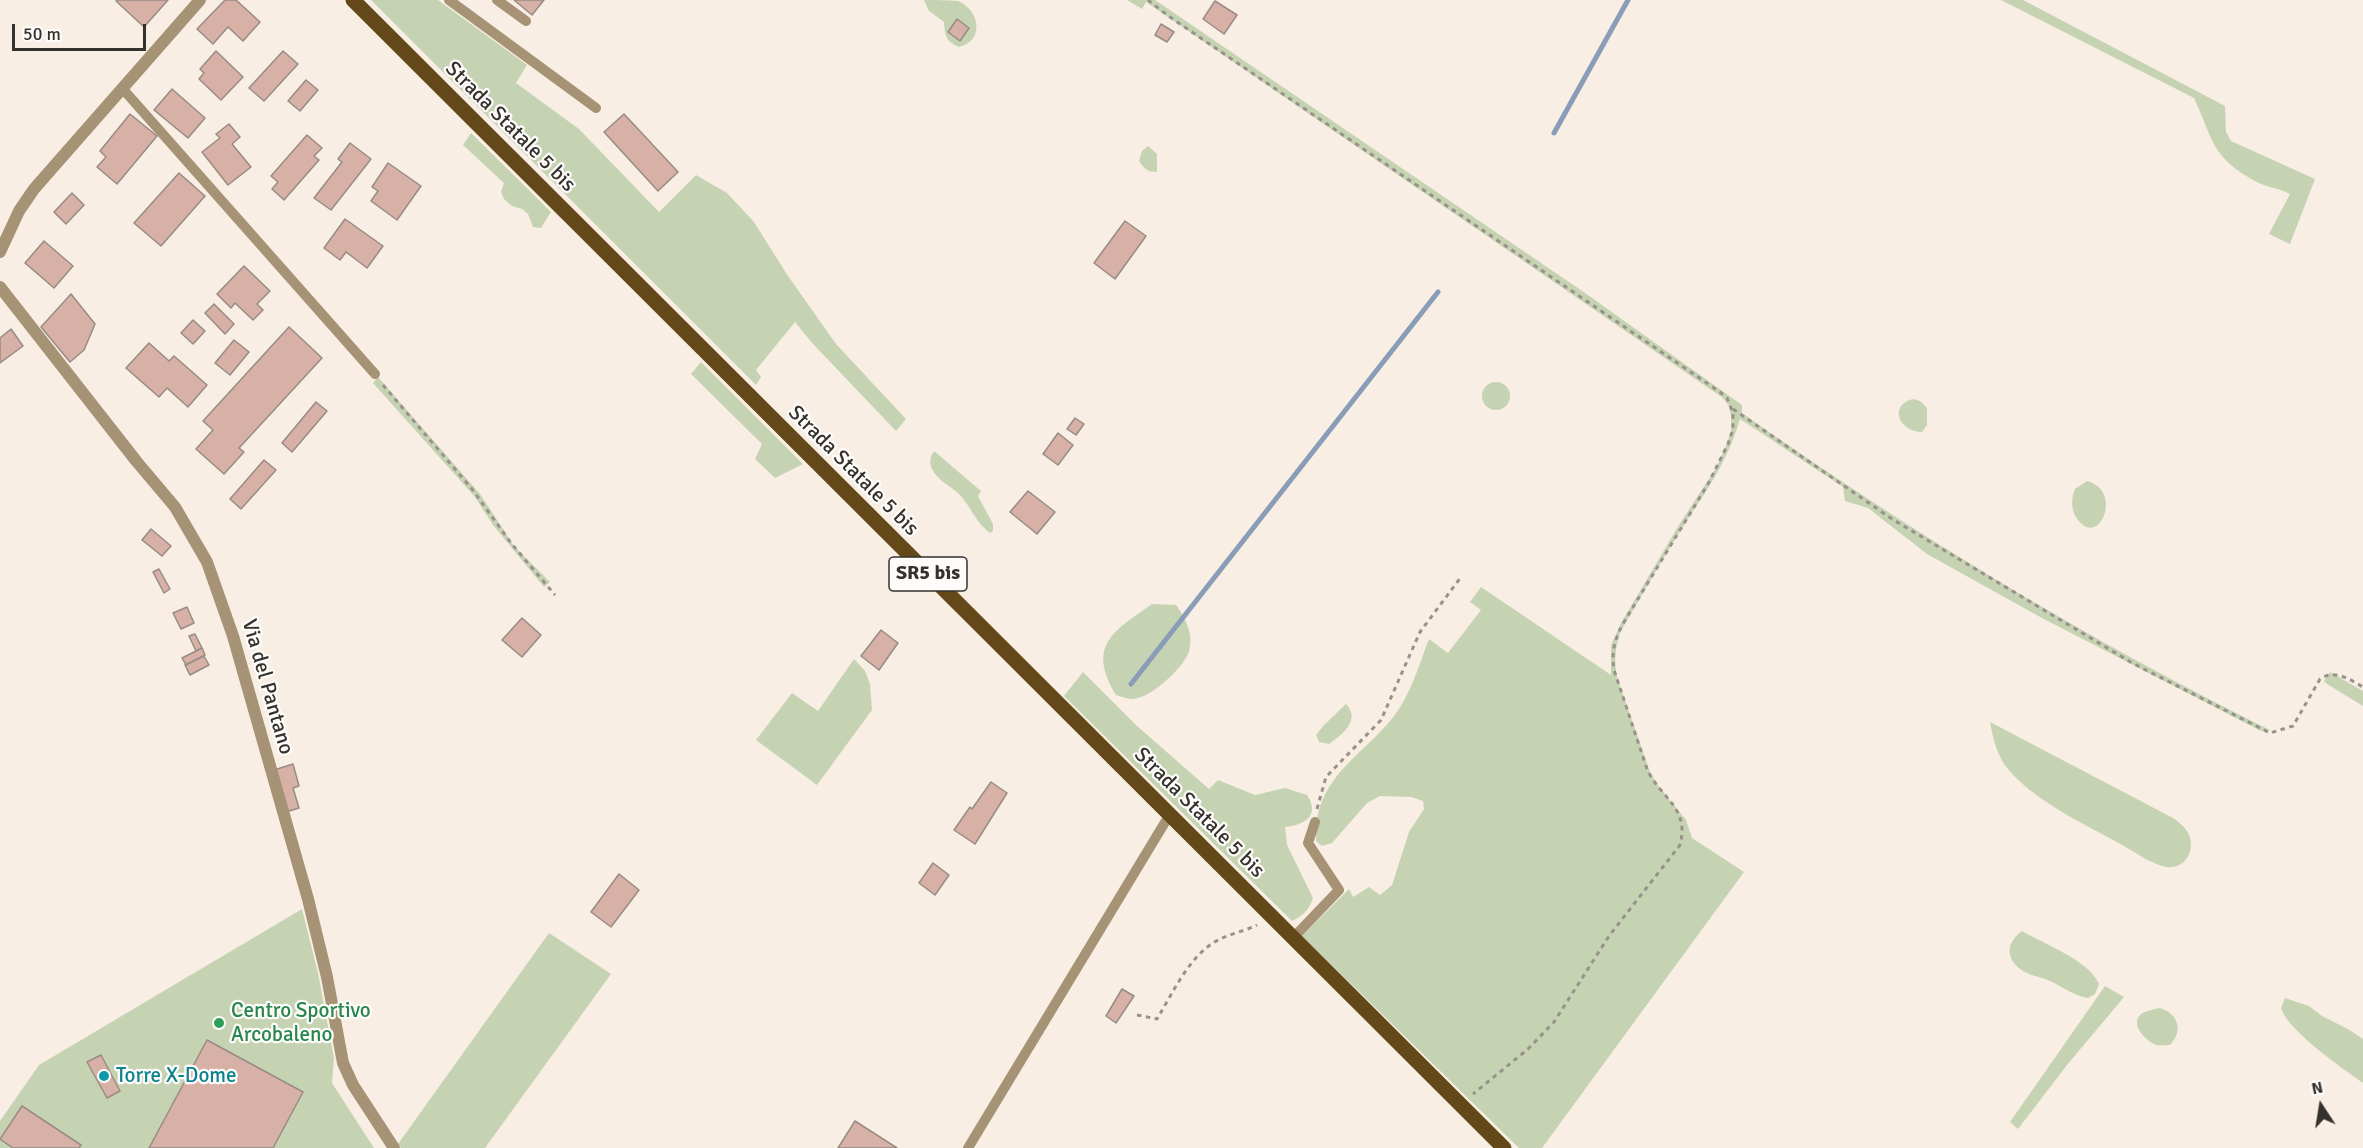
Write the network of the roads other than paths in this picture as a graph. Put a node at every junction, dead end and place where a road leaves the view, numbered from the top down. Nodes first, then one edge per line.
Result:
1 (200, 0) edge
2 (353, 0) edge
3 (450, 0) edge
4 (497, 0) edge
5 (526, 21) dead end
6 (122, 88) junction
7 (596, 108) dead end
8 (0, 252) edge
9 (0, 287) edge
10 (375, 374) road end
11 (1170, 814) junction
12 (1315, 822) road end
13 (1294, 937) junction
14 (394, 1148) edge
15 (968, 1148) edge
16 (1504, 1148) edge

1 - 6 street
2 - 11 main road, Strada Statale 5 bis / SR5 bis
3 - 7 lane
4 - 5 lane
6 - 8 street
6 - 10 lane
9 - 14 street, Via del Pantano
11 - 13 main road, Strada Statale 5 bis / SR5 bis
11 - 15 lane
12 - 13 lane
13 - 16 main road, Strada Statale 5 bis / SR5 bis

